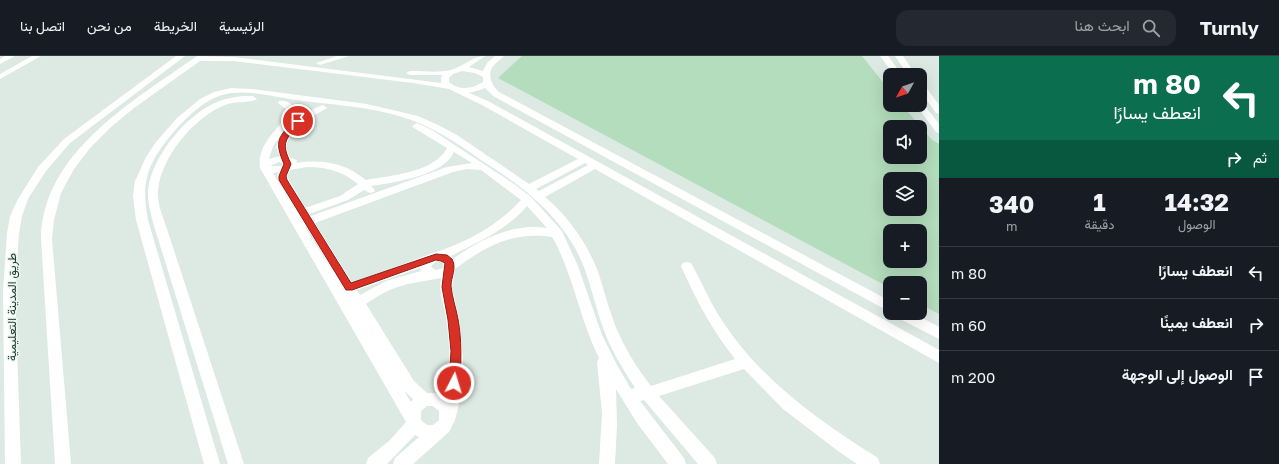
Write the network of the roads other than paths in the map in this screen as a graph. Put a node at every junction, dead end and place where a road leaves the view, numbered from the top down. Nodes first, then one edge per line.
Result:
1 (11, 56) edge
2 (22, 56) edge
3 (37, 56) edge
4 (181, 56) edge
5 (255, 56) edge
6 (481, 56) edge
7 (500, 56) edge
8 (884, 56) edge
9 (899, 56) edge
10 (200, 57) edge
11 (0, 62) edge
12 (351, 62) edge
13 (320, 63) junction
14 (0, 68) edge
15 (893, 68) edge
16 (907, 68) edge
17 (452, 72) junction
18 (0, 77) edge
19 (487, 80) junction
20 (452, 89) junction
21 (215, 94) junction
22 (927, 95) edge
23 (233, 99) junction
24 (282, 103) junction
25 (323, 108) junction
26 (939, 111) edge
27 (925, 112) edge
28 (393, 115) junction
29 (939, 130) edge
30 (164, 137) junction
31 (178, 138) junction
32 (452, 147) junction
33 (584, 159) junction
34 (287, 164) junction
35 (595, 165) junction
36 (264, 166) junction
37 (483, 168) junction
38 (508, 179) junction
39 (365, 184) junction
40 (528, 194) junction
41 (376, 196) junction
42 (539, 196) junction
43 (300, 219) junction
44 (558, 234) junction
45 (434, 258) junction
46 (687, 266) dead end
47 (449, 269) junction
48 (434, 274) junction
49 (349, 288) junction
50 (336, 290) junction
51 (186, 303) junction
52 (358, 303) junction
53 (883, 303) edge
54 (168, 309) junction
55 (350, 313) junction
56 (914, 320) edge
57 (939, 333) edge
58 (603, 353) junction
59 (939, 358) edge
60 (746, 362) junction
61 (648, 393) junction
62 (628, 396) junction
63 (425, 400) junction
64 (413, 421) junction
65 (443, 424) junction
66 (13, 464) edge
67 (63, 464) edge
68 (212, 464) edge
69 (236, 464) edge
70 (374, 464) edge
71 (401, 464) edge
72 (607, 464) edge
73 (678, 464) edge
74 (709, 464) edge
75 (872, 464) edge

1 - 11 street
2 - 14 street
3 - 18 street
4 - 66 street, طريق المدينة التعليمية
5 - 13 street
6 - 17 street
7 - 19 street
8 - 15 street
9 - 16 street
10 - 20 street
10 - 67 street
12 - 13 street
12 - 13 street
12 - 17 street
17 - 19 street
17 - 20 street
19 - 20 street
19 - 53 street
20 - 33 street
21 - 23 street
21 - 28 street
21 - 30 street
22 - 26 street
23 - 24 street
23 - 31 street
24 - 25 street
24 - 36 street
25 - 28 street
25 - 34 street
27 - 29 street
28 - 32 street
28 - 38 street
30 - 31 street
30 - 54 street
31 - 51 street
32 - 37 street
32 - 39 street
33 - 35 street
33 - 40 street
34 - 36 street
34 - 39 street
34 - 43 street
35 - 42 street
35 - 59 street
36 - 43 street
37 - 38 street
37 - 41 street
38 - 40 street
39 - 41 street
39 - 43 street
40 - 42 street
40 - 44 street
40 - 45 street
41 - 43 street
42 - 61 street
43 - 49 street
43 - 50 street
44 - 47 street
44 - 58 street
45 - 47 street
45 - 48 street
45 - 49 street
46 - 60 street
47 - 48 street
47 - 65 street
48 - 52 street
49 - 50 street
49 - 52 street
50 - 55 street
51 - 54 street
51 - 69 street
52 - 55 street
52 - 63 street
54 - 68 street
55 - 64 street
56 - 57 street
58 - 62 street
58 - 72 street
60 - 61 street
60 - 75 street
61 - 62 street
61 - 74 street
62 - 73 street
63 - 64 street
63 - 65 street
64 - 65 street
64 - 70 street
65 - 71 street

